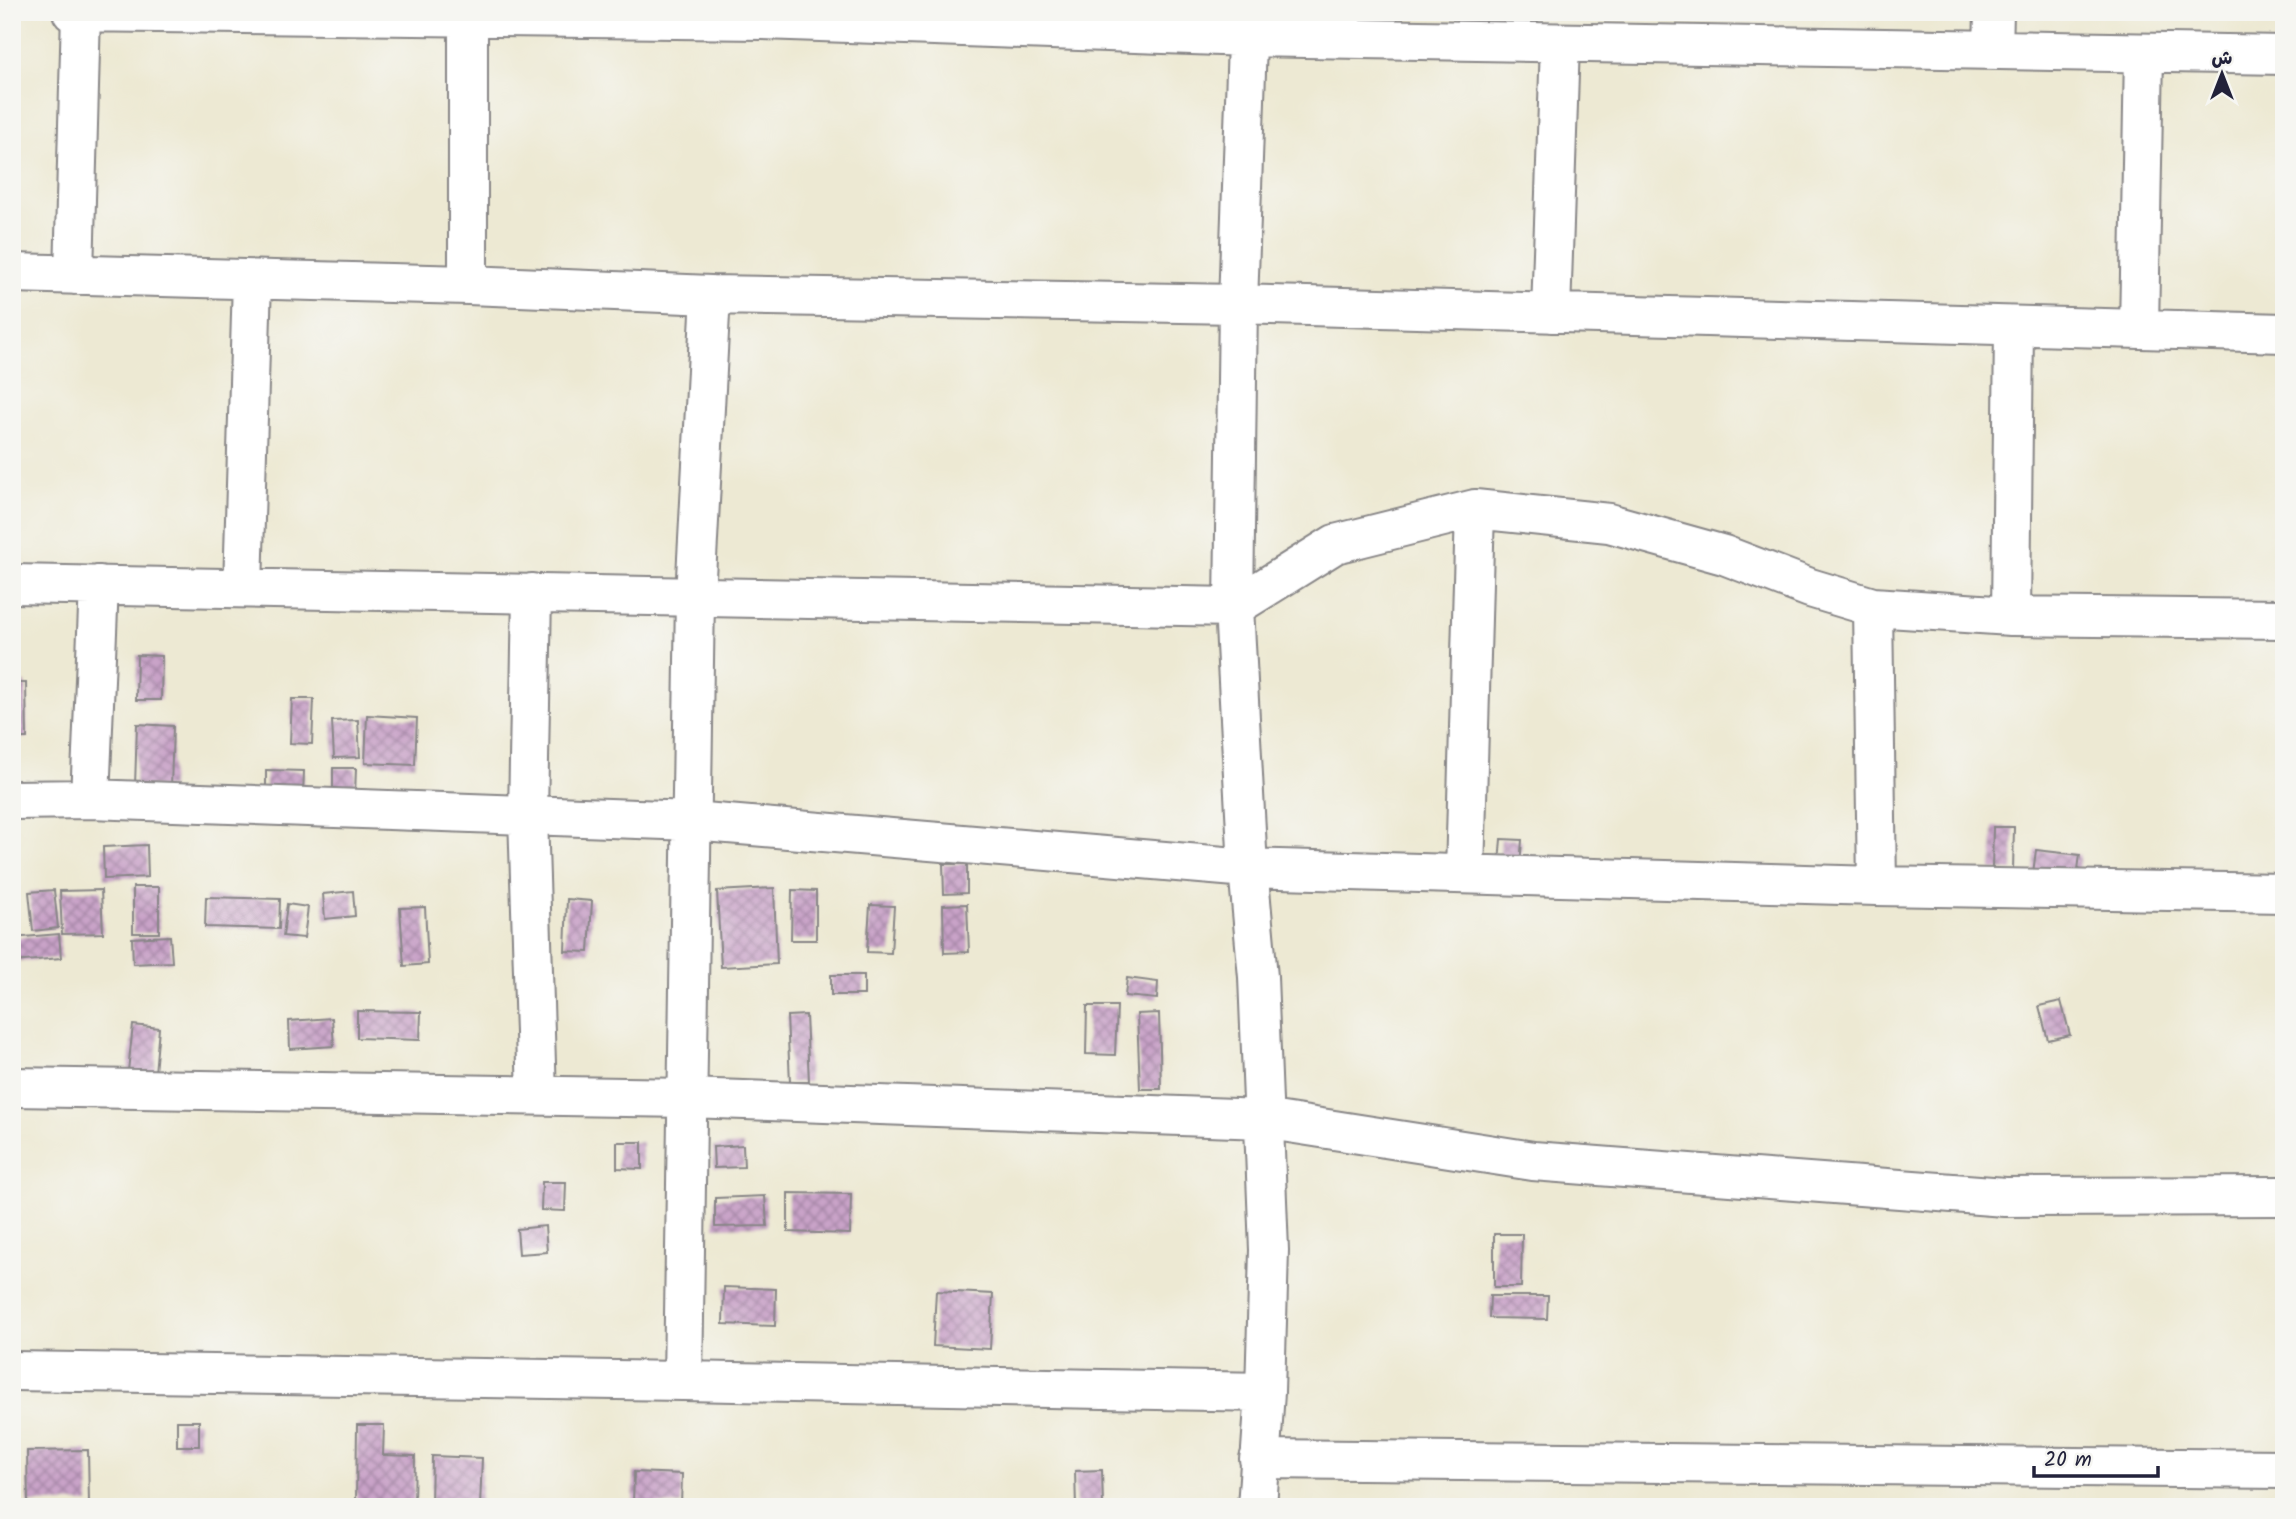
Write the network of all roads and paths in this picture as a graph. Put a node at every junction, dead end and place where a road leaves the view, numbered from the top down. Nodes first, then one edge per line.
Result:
1 (72, 12) edge
2 (81, 12) edge
3 (1994, 12) edge
4 (468, 16) junction
5 (763, 16) edge
6 (1013, 21) edge
7 (1248, 25) edge
8 (1560, 43) junction
9 (1993, 50) junction
10 (2144, 53) junction
11 (2284, 55) edge
12 (12, 273) edge
13 (74, 275) junction
14 (252, 280) junction
15 (468, 285) junction
16 (711, 295) junction
17 (1238, 304) junction
18 (1551, 313) junction
19 (2014, 326) junction
20 (2139, 329) junction
21 (2284, 333) edge
22 (1475, 509) junction
23 (12, 584) edge
24 (99, 585) junction
25 (243, 588) junction
26 (532, 593) junction
27 (695, 596) junction
28 (1234, 607) junction
29 (1873, 607) junction
30 (2011, 615) junction
31 (2284, 619) edge
32 (90, 799) junction
33 (12, 800) edge
34 (528, 816) junction
35 (692, 821) junction
36 (1248, 868) junction
37 (1465, 874) junction
38 (1877, 886) junction
39 (2284, 893) edge
40 (12, 1087) edge
41 (537, 1095) junction
42 (688, 1098) junction
43 (1263, 1119) junction
44 (2284, 1196) edge
45 (12, 1371) edge
46 (683, 1381) junction
47 (1265, 1392) junction
48 (1259, 1459) junction
49 (2284, 1469) edge
50 (1257, 1507) edge

1 - 2 street
2 - 4 street
2 - 13 street
3 - 9 street
4 - 5 street
4 - 15 street
5 - 6 street
6 - 7 street
7 - 8 street
7 - 17 street
8 - 9 street
8 - 18 street
9 - 10 street
10 - 11 street
10 - 20 street
12 - 13 street
13 - 14 street
14 - 15 street
14 - 25 street
15 - 16 street
16 - 17 street
16 - 27 street
17 - 18 street
17 - 28 street
18 - 19 street
19 - 20 street
19 - 30 street
20 - 21 street
22 - 28 street
22 - 29 street
22 - 37 street
23 - 24 street
24 - 25 street
24 - 32 street
25 - 26 street
26 - 27 street
26 - 34 street
27 - 28 street
27 - 35 street
28 - 36 street
29 - 30 street
29 - 38 street
30 - 31 street
32 - 33 street
32 - 34 street
34 - 35 street
34 - 41 street
35 - 36 street
35 - 42 street
36 - 37 street
36 - 43 street
37 - 38 street
38 - 39 street
40 - 41 street
41 - 42 street
42 - 43 street
42 - 46 street
43 - 44 street
43 - 47 street
45 - 46 street
46 - 47 street
47 - 48 street
48 - 49 street
48 - 50 street

